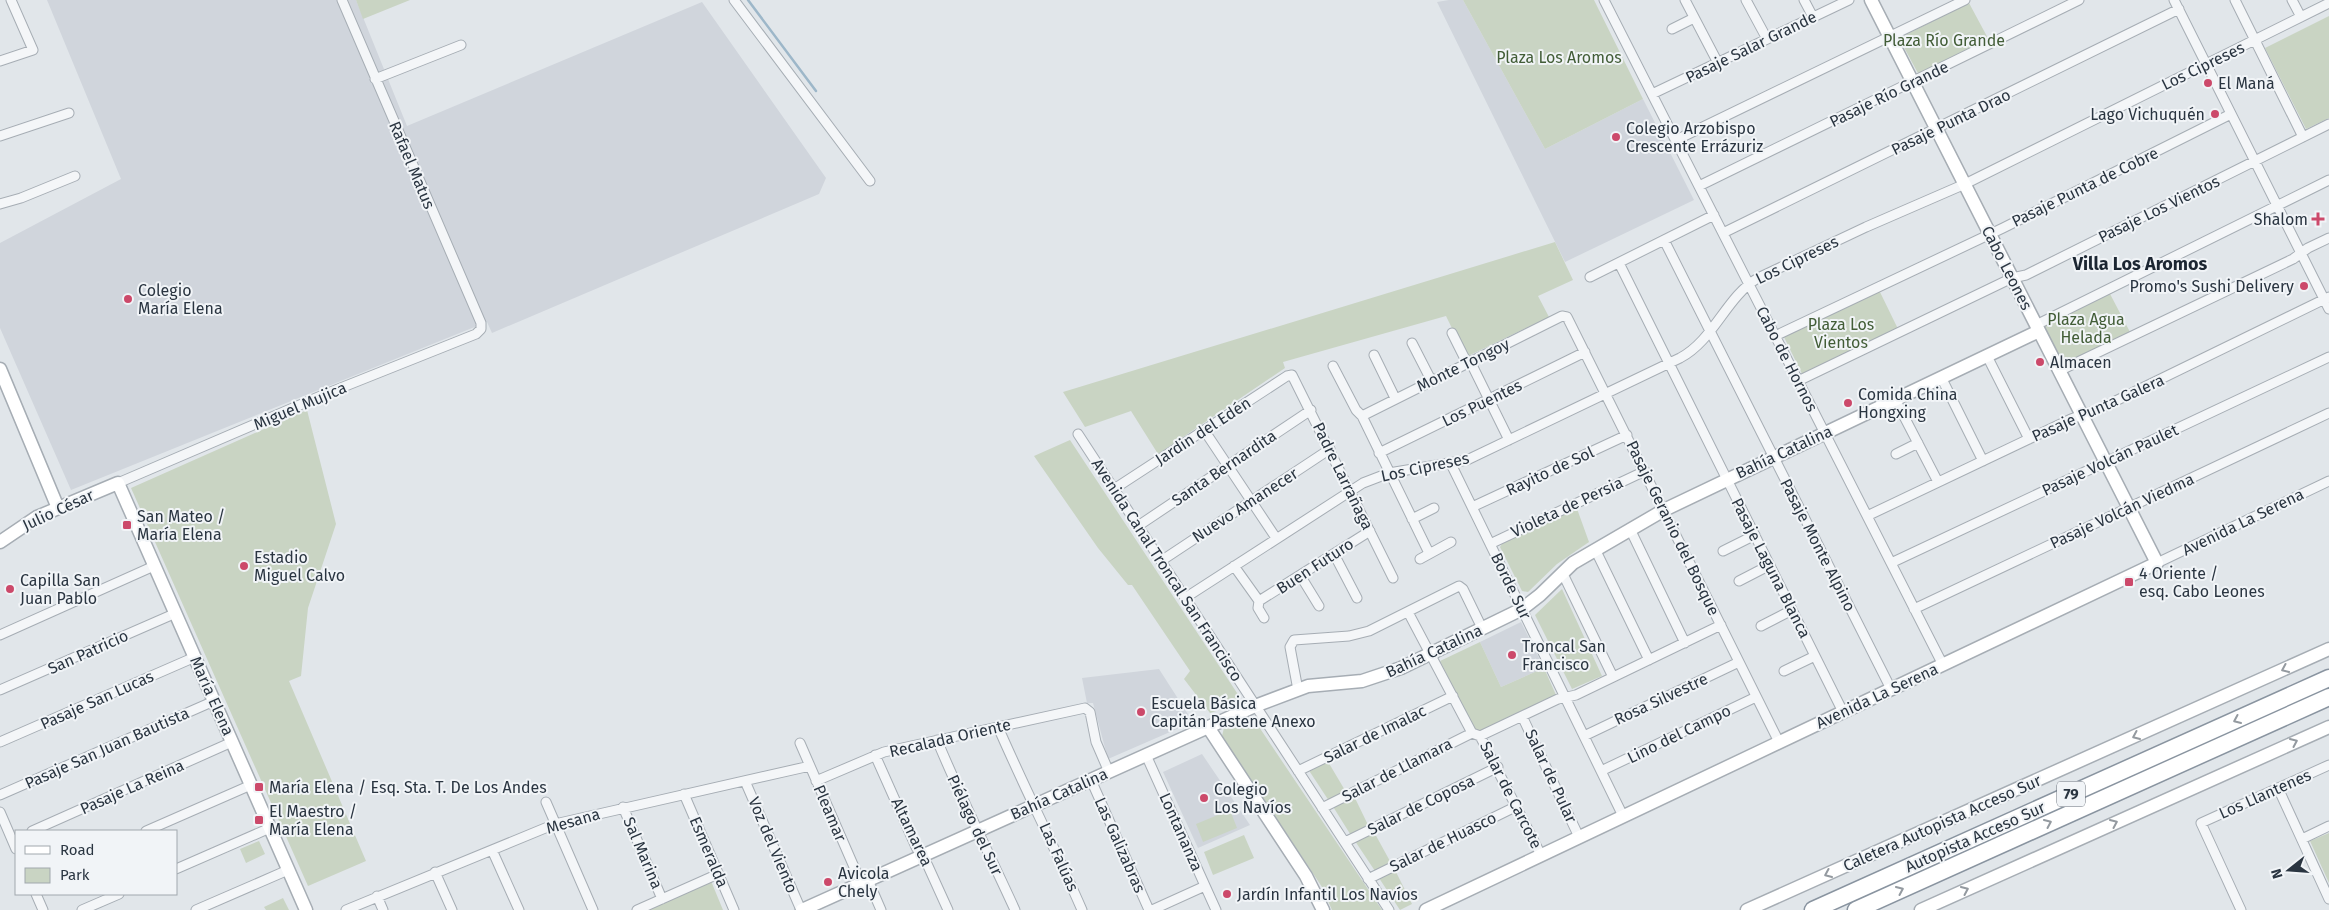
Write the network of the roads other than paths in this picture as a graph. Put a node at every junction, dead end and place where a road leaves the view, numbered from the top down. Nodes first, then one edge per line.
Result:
1 (11, 0) edge
2 (342, 0) edge
3 (734, 0) edge
4 (1604, 0) edge
5 (1685, 0) edge
6 (1746, 0) edge
7 (1804, 0) edge
8 (1849, 0) edge
9 (1871, 0) edge
10 (1965, 0) edge
11 (2079, 0) edge
12 (2174, 0) edge
13 (2235, 0) edge
14 (2292, 0) edge
15 (2329, 3) edge
16 (2179, 9) junction
17 (1813, 17) junction
18 (2301, 17) junction
19 (1694, 18) junction
20 (1672, 29) dead end
21 (1890, 38) junction
22 (1767, 39) junction
23 (2255, 40) junction
24 (461, 45) dead end
25 (0, 61) edge
26 (1718, 63) junction
27 (2206, 64) junction
28 (375, 79) junction
29 (1913, 83) junction
30 (1652, 94) junction
31 (69, 113) dead end
32 (2232, 114) junction
33 (2329, 124) edge
34 (1937, 130) junction
35 (0, 136) edge
36 (2303, 137) junction
37 (1676, 140) junction
38 (2255, 161) junction
39 (74, 176) dead end
40 (2329, 180) edge
41 (870, 181) dead end
42 (1965, 184) junction
43 (1699, 186) junction
44 (0, 204) edge
45 (2277, 206) junction
46 (1714, 215) junction
47 (1989, 233) junction
48 (1723, 234) junction
49 (2329, 238) edge
50 (1664, 240) junction
51 (2301, 254) junction
52 (1619, 263) junction
53 (1590, 278) dead end
54 (2012, 278) junction
55 (1749, 284) junction
56 (2327, 299) edge
57 (2329, 310) edge
58 (1566, 316) joint
59 (2037, 328) junction
60 (481, 329) joint
61 (1710, 331) junction
62 (1452, 333) dead end
63 (1775, 336) junction
64 (1412, 343) dead end
65 (1584, 352) junction
66 (1374, 355) dead end
67 (1987, 356) junction
68 (2329, 356) edge
69 (1468, 362) junction
70 (1669, 363) junction
71 (1333, 366) dead end
72 (0, 369) edge
73 (2059, 371) junction
74 (1292, 376) joint
75 (1941, 377) junction
76 (1431, 380) junction
77 (1798, 381) junction
78 (1605, 392) junction
79 (1395, 398) junction
80 (1489, 399) junction
81 (1895, 399) junction
82 (1311, 410) junction
83 (2329, 413) edge
84 (2082, 415) junction
85 (1362, 416) junction
86 (1204, 430) junction
87 (1825, 433) junction
88 (1078, 434) dead end
89 (1627, 435) junction
90 (2029, 439) junction
91 (1509, 440) junction
92 (1918, 443) junction
93 (1330, 449) junction
94 (1379, 453) junction
95 (1896, 454) dead end
96 (1774, 457) junction
97 (1982, 461) junction
98 (2105, 462) junction
99 (1451, 464) junction
100 (1228, 466) junction
101 (1645, 471) junction
102 (1389, 473) junction
103 (1727, 479) junction
104 (2329, 481) edge
105 (1938, 482) junction
106 (118, 483) junction
107 (1114, 489) junction
108 (1350, 490) junction
109 (1251, 501) junction
110 (1472, 507) junction
111 (2129, 507) junction
112 (58, 508) junction
113 (1434, 508) dead end
114 (1664, 510) junction
115 (1867, 516) junction
116 (1412, 519) junction
117 (1138, 526) junction
118 (1370, 530) junction
119 (1630, 530) junction
120 (1755, 535) junction
121 (1276, 538) junction
122 (0, 542) edge
123 (1451, 542) dead end
124 (1490, 544) junction
125 (1595, 549) junction
126 (1723, 551) dead end
127 (1429, 553) junction
128 (1334, 554) junction
129 (1420, 559) dead end
130 (1160, 561) junction
131 (1891, 562) junction
132 (2157, 563) junction
133 (1770, 565) junction
134 (154, 566) junction
135 (1234, 566) junction
136 (1562, 572) junction
137 (1300, 575) junction
138 (1393, 578) dead end
139 (1739, 580) dead end
140 (1185, 598) junction
141 (1357, 598) dead end
142 (1259, 600) junction
143 (1319, 606) dead end
144 (1522, 609) junction
145 (1914, 609) junction
146 (1792, 610) junction
147 (1408, 612) junction
148 (176, 613) junction
149 (1264, 618) dead end
150 (1721, 625) junction
151 (1761, 626) dead end
152 (1482, 628) junction
153 (0, 635) edge
154 (1685, 642) junction
155 (2329, 649) edge
156 (1430, 654) junction
157 (1815, 656) junction
158 (194, 657) junction
159 (1648, 660) junction
160 (1739, 662) junction
161 (1943, 664) junction
162 (1784, 670) dead end
163 (1613, 677) junction
164 (2329, 678) edge
165 (1891, 689) junction
166 (0, 690) edge
167 (1298, 690) junction
168 (1452, 696) junction
169 (1565, 697) junction
170 (1756, 697) junction
171 (2329, 697) edge
172 (214, 701) junction
173 (1255, 706) junction
174 (1843, 712) junction
175 (1522, 716) junction
176 (998, 727) junction
177 (1208, 727) junction
178 (2329, 727) edge
179 (1476, 734) junction
180 (1584, 736) junction
181 (936, 740) junction
182 (0, 742) edge
183 (232, 742) junction
184 (1779, 742) junction
185 (800, 743) dead end
186 (876, 755) junction
187 (1146, 755) junction
188 (2329, 765) edge
189 (810, 766) junction
190 (1498, 767) junction
191 (1601, 771) junction
192 (1108, 772) junction
193 (1298, 772) junction
194 (1091, 780) junction
195 (746, 781) junction
196 (816, 781) junction
197 (251, 785) junction
198 (2278, 788) junction
199 (684, 794) junction
200 (0, 795) edge
201 (546, 802) dead end
202 (1034, 805) junction
203 (1517, 806) junction
204 (623, 807) junction
205 (1322, 808) junction
206 (1, 816) edge
207 (1623, 816) junction
208 (555, 824) junction
209 (2329, 826) edge
210 (270, 828) junction
211 (34, 830) edge
212 (148, 830) edge
213 (977, 831) junction
214 (1580, 837) junction
215 (14, 839) edge
216 (2302, 839) junction
217 (1344, 842) junction
218 (492, 850) junction
219 (1542, 855) junction
220 (922, 856) junction
221 (178, 868) edge
222 (288, 870) junction
223 (435, 872) junction
224 (718, 874) junction
225 (1368, 879) junction
226 (864, 882) junction
227 (1205, 886) junction
228 (36, 895) edge
229 (117, 895) edge
230 (377, 896) junction
231 (662, 899) junction
232 (2329, 899) edge
233 (807, 909) edge
234 (43, 910) edge
235 (82, 910) edge
236 (196, 910) edge
237 (306, 910) edge
238 (346, 910) edge
239 (383, 910) edge
240 (452, 910) edge
241 (519, 910) edge
242 (593, 910) edge
243 (637, 910) edge
244 (734, 910) edge
245 (881, 910) edge
246 (948, 910) edge
247 (1015, 910) edge
248 (1082, 910) edge
249 (1150, 910) edge
250 (1216, 910) edge
251 (1323, 910) edge
252 (1389, 910) edge
253 (1426, 910) edge
254 (1747, 910) edge
255 (1814, 910) edge
256 (1856, 910) edge
257 (1921, 910) edge
258 (2241, 910) edge

1 - 25 street
2 - 28 street, Rafael Matus
3 - 41 street
4 - 30 street, Cabo de Hornos
5 - 19 street
6 - 22 street
7 - 17 street
8 - 17 street, Pasaje Salar Grande
9 - 21 street, Cabo Leones
10 - 21 street
11 - 29 street, Pasaje Río Grande
12 - 16 street
13 - 23 street
14 - 18 street
15 - 18 street, Los Cipreses
16 - 27 street
16 - 34 street, Pasaje Punta Drao
17 - 22 street, Pasaje Salar Grande
18 - 23 street, Los Cipreses
19 - 20 street
19 - 26 street
21 - 29 street, Cabo Leones
21 - 37 street
22 - 26 street, Pasaje Salar Grande
23 - 27 street, Los Cipreses
23 - 36 street
24 - 28 street
26 - 30 street, Pasaje Salar Grande
27 - 32 street
27 - 42 street, Los Cipreses
28 - 60 street, Rafael Matus
29 - 34 street, Cabo Leones
29 - 43 street, Pasaje Río Grande
30 - 37 street, Cabo de Hornos
31 - 35 street
32 - 38 street
32 - 47 street, Pasaje Punta de Cobre
33 - 36 street, Pasaje Los Vientos
34 - 42 street, Cabo Leones
34 - 48 street, Pasaje Punta Drao
36 - 38 street, Pasaje Los Vientos
37 - 43 street, Cabo de Hornos
38 - 45 street
38 - 54 street, Pasaje Los Vientos
39 - 44 street
40 - 45 street, Bahía Catalina
42 - 47 street, Cabo Leones
42 - 55 street, Los Cipreses
43 - 46 street, Cabo de Hornos
45 - 51 street
45 - 59 street, Bahía Catalina
46 - 48 street, Cabo de Hornos
46 - 50 street
47 - 54 street, Cabo Leones
47 - 63 street, Pasaje Punta de Cobre
48 - 55 street, Cabo de Hornos
49 - 51 street
50 - 52 street
50 - 61 street, Pasaje Monte Alpino
51 - 56 street
51 - 73 street
52 - 53 street
52 - 70 street, Pasaje Laguna Blanca
54 - 59 street, Cabo Leones
54 - 77 street, Pasaje Los Vientos
55 - 61 street, Los Cipreses
55 - 63 street, Cabo de Hornos
56 - 57 street
56 - 84 street, Pasaje Punta Galera
58 - 65 street, Pasaje Geranio del Bosque
58 - 69 street, Monte Tongoy
59 - 67 street, Bahía Catalina
59 - 73 street, Cabo Leones
60 - 106 street, Miguel Mujica
61 - 70 street, Los Cipreses
61 - 96 street, Pasaje Monte Alpino
62 - 69 street
63 - 77 street, Cabo de Hornos
64 - 76 street
65 - 78 street, Pasaje Geranio del Bosque
65 - 80 street, Los Puentes
66 - 79 street
67 - 75 street, Bahía Catalina
67 - 90 street
68 - 98 street, Pasaje Volcán Paulet
69 - 76 street, Monte Tongoy
69 - 80 street
70 - 78 street, Los Cipreses
70 - 103 street, Pasaje Laguna Blanca
71 - 85 street
72 - 112 street
73 - 84 street, Cabo Leones
74 - 82 street, Padre Larrañaga
74 - 86 street, Jardin del Edén
75 - 81 street, Bahía Catalina
75 - 97 street
76 - 79 street, Monte Tongoy
77 - 87 street, Cabo de Hornos
78 - 89 street, Pasaje Geranio del Bosque
78 - 91 street, Los Cipreses
79 - 85 street, Monte Tongoy
80 - 91 street
80 - 94 street, Los Puentes
81 - 87 street, Bahía Catalina
81 - 92 street
82 - 93 street, Padre Larrañaga
82 - 100 street, Santa Bernardita
83 - 111 street, Pasaje Volcán Viedma
84 - 90 street, Pasaje Punta Galera
84 - 98 street, Cabo Leones
85 - 94 street
86 - 100 street
86 - 107 street, Jardin del Edén
87 - 96 street, Bahía Catalina
87 - 115 street, Cabo de Hornos
88 - 107 street, Avenida Canal Troncal San Francisco
89 - 101 street, Pasaje Geranio del Bosque
89 - 110 street, Rayito de Sol
90 - 97 street, Pasaje Punta Galera
91 - 99 street, Los Cipreses
92 - 95 street
92 - 105 street
93 - 108 street, Padre Larrañaga
93 - 109 street, Nuevo Amanecer
94 - 102 street
96 - 103 street, Bahía Catalina
96 - 165 street, Pasaje Monte Alpino
97 - 105 street, Pasaje Punta Galera
98 - 111 street, Cabo Leones
98 - 131 street, Pasaje Volcán Paulet
99 - 102 street, Los Cipreses
99 - 110 street, Borde Sur
100 - 109 street
100 - 117 street, Santa Bernardita
101 - 114 street, Pasaje Geranio del Bosque
101 - 124 street, Violeta de Persia
102 - 108 street, Los Cipreses
102 - 116 street
103 - 114 street, Bahía Catalina
103 - 120 street, Pasaje Laguna Blanca
104 - 132 street, Avenida La Serena
105 - 115 street, Pasaje Punta Galera
106 - 112 street, Julio César
106 - 134 street, María Elena
107 - 117 street, Avenida Canal Troncal San Francisco
108 - 118 street, Padre Larrañaga
108 - 121 street, Los Cipreses
109 - 121 street
109 - 130 street, Nuevo Amanecer
110 - 124 street, Borde Sur
111 - 132 street, Cabo Leones
111 - 145 street, Pasaje Volcán Viedma
112 - 122 street, Julio César
113 - 116 street
114 - 119 street, Bahía Catalina
114 - 150 street, Pasaje Geranio del Bosque
115 - 131 street, Cabo de Hornos
116 - 127 street
117 - 130 street, Avenida Canal Troncal San Francisco
118 - 128 street, Buen Futuro
118 - 138 street, Padre Larrañaga
119 - 125 street, Bahía Catalina
119 - 154 street
120 - 126 street
120 - 133 street, Pasaje Laguna Blanca
121 - 135 street, Los Cipreses
123 - 127 street
124 - 144 street, Borde Sur
125 - 136 street, Bahía Catalina
125 - 159 street
127 - 129 street
128 - 137 street, Buen Futuro
128 - 141 street
130 - 140 street, Avenida Canal Troncal San Francisco
131 - 145 street, Cabo de Hornos
132 - 161 street, Avenida La Serena
133 - 139 street
133 - 146 street, Pasaje Laguna Blanca
134 - 148 street, María Elena
134 - 153 street
135 - 140 street, Los Cipreses
135 - 142 street
136 - 144 street, Bahía Catalina
136 - 163 street
137 - 142 street, Buen Futuro
137 - 143 street
140 - 173 street, Avenida Canal Troncal San Francisco
142 - 149 street
144 - 152 street, Bahía Catalina
144 - 169 street, Borde Sur
145 - 161 street, Cabo de Hornos
146 - 151 street
146 - 157 street, Pasaje Laguna Blanca
147 - 152 street
147 - 156 street, Salar de Carcote
147 - 167 street
148 - 158 street, María Elena
148 - 166 street, San Patricio
150 - 154 street, Salar de Llamara
150 - 160 street, Pasaje Geranio del Bosque
152 - 156 street, Bahía Catalina
154 - 159 street, Salar de Llamara
155 -> 254 street, Caletera Autopista Acceso Sur
156 - 167 street, Bahía Catalina
156 - 168 street, Salar de Carcote
157 - 162 street
157 - 174 street, Pasaje Laguna Blanca
158 - 172 street, María Elena
158 - 182 street, Pasaje San Lucas
159 - 163 street, Salar de Llamara
160 - 170 street, Pasaje Geranio del Bosque
160 - 180 street, Rosa Silvestre
161 - 165 street, Avenida La Serena
163 - 169 street, Salar de Llamara
164 -> 255 highway, Autopista Acceso Sur / 79
165 - 174 street, Avenida La Serena
167 - 173 street, Bahía Catalina
168 - 179 street, Salar de Carcote
168 - 193 street, Salar de Imalac
169 - 175 street, Salar de Llamara
169 - 180 street, Borde Sur
170 - 184 street, Pasaje Geranio del Bosque
170 - 191 street, Lino del Campo
256 -> 171 highway, Autopista Acceso Sur / 79
172 - 183 street, María Elena
172 - 200 street, Pasaje San Juan Bautista
173 - 177 street, Bahía Catalina
173 - 193 street, Avenida Canal Troncal San Francisco
174 - 184 street, Avenida La Serena
175 - 179 street, Salar de Llamara
175 - 214 street, Salar de Pular
176 - 181 street, Recalada Oriente
176 - 192 street, Recalada Oriente
176 - 202 street, Las Falúas
177 - 187 street, Bahía Catalina
177 - 251 street
257 -> 178 street
179 - 190 street, Salar de Carcote
179 - 205 street, Salar de Llamara
180 - 191 street, Borde Sur
181 - 186 street, Recalada Oriente
181 - 213 street, Piélago del Sur
183 - 197 street, María Elena
183 - 211 street, Pasaje La Reina
184 - 207 street, Avenida La Serena
185 - 189 street, Pleamar
186 - 196 street, Recalada Oriente
186 - 220 street, Altamarea
187 - 192 street, Bahía Catalina
187 - 227 street, Lontananza
188 - 198 street, Los Llantenes
189 - 195 street, Mesana
189 - 196 street, Pleamar
190 - 203 street, Salar de Carcote
190 - 217 street, Salar de Coposa
191 - 207 street, Borde Sur
192 - 194 street, Bahía Catalina
193 - 205 street, Avenida Canal Troncal San Francisco
194 - 202 street, Bahía Catalina
194 - 249 street, Las Galizabras
195 - 199 street, Mesana
195 - 233 street, Voz del Viento
196 - 226 street, Pleamar
197 - 210 street, María Elena
197 - 212 street
198 - 216 street
198 - 258 street, Los Llantenes
199 - 204 street, Mesana
199 - 224 street, Esmeralda
201 - 208 street
202 - 213 street, Bahía Catalina
202 - 248 street, Las Falúas
203 - 219 street, Salar de Carcote
203 - 225 street, Salar de Huasco
204 - 208 street, Mesana
204 - 231 street, Sal Marina
205 - 217 street, Avenida Canal Troncal San Francisco
206 - 215 street
207 - 214 street, Avenida La Serena
208 - 218 street, Mesana
208 - 242 street
209 - 216 street
210 - 221 street
210 - 222 street, María Elena
213 - 220 street, Bahía Catalina
213 - 247 street, Piélago del Sur
214 - 219 street, Avenida La Serena
216 - 232 street
217 - 225 street, Avenida Canal Troncal San Francisco
218 - 223 street, Mesana
218 - 241 street
219 - 253 street, Avenida La Serena
220 - 226 street, Bahía Catalina
220 - 246 street, Altamarea
222 - 236 street
222 - 237 street, María Elena
223 - 230 street, Mesana
223 - 240 street
224 - 231 street
224 - 244 street, Esmeralda
225 - 252 street, Avenida Canal Troncal San Francisco
226 - 233 street, Bahía Catalina
226 - 245 street, Pleamar
227 - 249 street
227 - 250 street, Lontananza
228 - 234 street
229 - 235 street
230 - 238 street, Mesana
230 - 239 street
231 - 243 street

